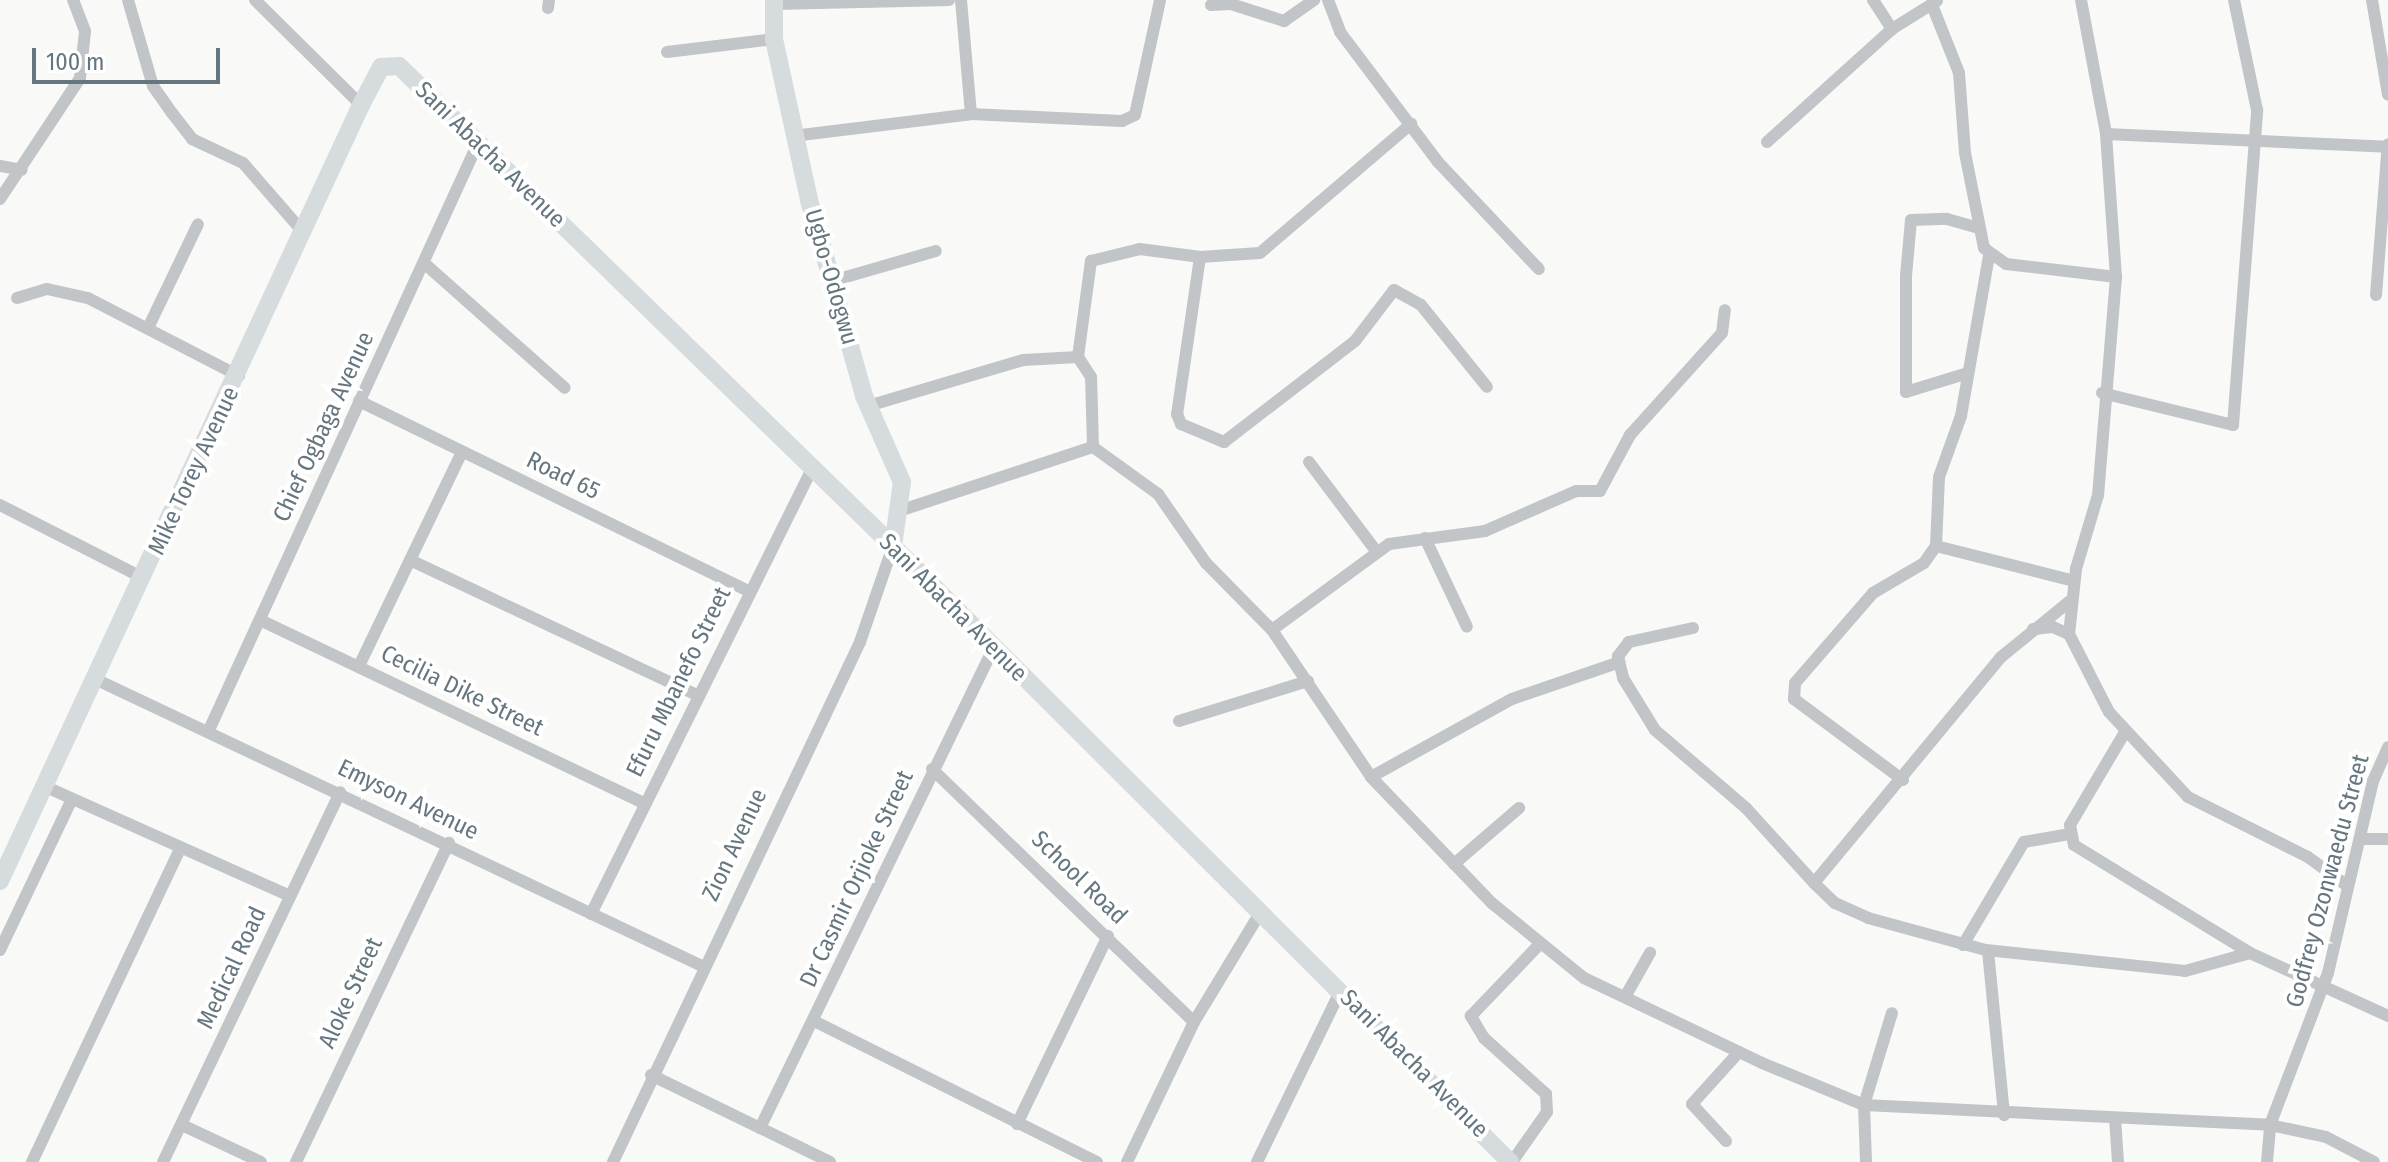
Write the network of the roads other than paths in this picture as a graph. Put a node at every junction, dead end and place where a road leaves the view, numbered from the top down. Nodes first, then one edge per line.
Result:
1 (73, 0) edge
2 (128, 0) edge
3 (255, 0) edge
4 (949, 0) edge
5 (961, 0) edge
6 (1160, 0) edge
7 (1314, 0) edge
8 (1873, 0) edge
9 (2081, 0) edge
10 (2234, 0) edge
11 (2372, 0) edge
12 (1330, 1) edge
13 (774, 2) edge
14 (1935, 2) edge
15 (1211, 5) dead end
16 (1892, 29) junction
17 (774, 39) junction
18 (667, 52) dead end
19 (389, 65) joint
20 (2388, 95) edge
21 (361, 105) junction
22 (971, 114) junction
23 (1411, 124) junction
24 (2106, 134) junction
25 (793, 136) junction
26 (2252, 138) junction
27 (1767, 142) dead end
28 (478, 143) junction
29 (2388, 146) edge
30 (0, 166) edge
31 (22, 170) junction
32 (0, 199) edge
33 (198, 224) dead end
34 (1978, 228) junction
35 (303, 232) junction
36 (936, 251) dead end
37 (1989, 255) junction
38 (1200, 257) junction
39 (424, 263) junction
40 (1539, 269) dead end
41 (2116, 277) junction
42 (832, 281) junction
43 (2376, 295) dead end
44 (17, 298) dead end
45 (1725, 310) dead end
46 (148, 328) junction
47 (1078, 357) junction
48 (1968, 373) junction
49 (239, 376) junction
50 (1487, 387) dead end
51 (565, 388) dead end
52 (2102, 393) junction
53 (359, 401) junction
54 (868, 406) junction
55 (1093, 447) junction
56 (462, 452) junction
57 (1309, 462) dead end
58 (811, 471) junction
59 (0, 505) edge
60 (896, 512) junction
61 (1425, 538) junction
62 (893, 546) junction
63 (1936, 546) junction
64 (1376, 551) junction
65 (410, 560) junction
66 (143, 578) junction
67 (2074, 581) junction
68 (748, 591) junction
69 (2070, 601) junction
70 (260, 620) junction
71 (1467, 627) dead end
72 (1693, 628) dead end
73 (1272, 630) junction
74 (2030, 630) junction
75 (2069, 634) junction
76 (993, 649) junction
77 (1617, 663) junction
78 (359, 666) junction
79 (93, 678) junction
80 (1308, 681) junction
81 (695, 694) junction
82 (1179, 721) dead end
83 (209, 730) junction
84 (2125, 732) junction
85 (2388, 747) edge
86 (932, 769) junction
87 (1371, 777) junction
88 (1903, 780) junction
89 (44, 786) junction
90 (340, 792) junction
91 (72, 799) junction
92 (644, 803) junction
93 (1519, 808) dead end
94 (2070, 834) junction
95 (2361, 839) junction
96 (2388, 839) edge
97 (449, 843) junction
98 (179, 851) junction
99 (1454, 864) junction
100 (0, 881) edge
101 (1814, 883) junction
102 (2346, 885) junction
103 (290, 896) junction
104 (1260, 913) junction
105 (591, 914) junction
106 (1108, 936) junction
107 (1963, 945) junction
108 (1538, 946) junction
109 (0, 950) edge
110 (1988, 951) junction
111 (1650, 953) dead end
112 (2250, 953) junction
113 (702, 966) junction
114 (2322, 989) junction
115 (1341, 990) junction
116 (1625, 997) junction
117 (1892, 1013) dead end
118 (2388, 1016) edge
119 (816, 1022) junction
120 (1194, 1022) junction
121 (1739, 1052) junction
122 (651, 1075) junction
123 (1864, 1105) junction
124 (2004, 1115) junction
125 (2115, 1118) junction
126 (1017, 1124) junction
127 (182, 1125) junction
128 (2270, 1125) junction
129 (760, 1128) junction
130 (1726, 1141) dead end
131 (32, 1162) edge
132 (163, 1162) edge
133 (261, 1162) edge
134 (296, 1162) edge
135 (613, 1162) edge
136 (830, 1162) edge
137 (1097, 1162) edge
138 (1127, 1162) edge
139 (1257, 1162) edge
140 (1511, 1162) edge
141 (1866, 1162) edge
142 (2118, 1162) edge
143 (2267, 1162) edge
144 (2374, 1162) edge

1 - 31 street
2 - 35 street
3 - 21 street
4 - 13 street
5 - 22 street
6 - 22 street
7 - 15 street
8 - 16 street
9 - 24 street
10 - 26 street
11 - 20 street
12 - 23 street
13 - 17 street, Ugbo-Odogwu
14 - 16 street
14 - 34 street
16 - 27 street
17 - 18 street
17 - 25 street, Ugbo-Odogwu
19 - 21 street, Mike Torey Avenue
19 - 28 street, Sani Abacha Avenue
21 - 35 street, Mike Torey Avenue
22 - 25 street
23 - 38 street
23 - 40 street
24 - 26 street
24 - 41 street
25 - 42 street, Ugbo-Odogwu
26 - 29 street
26 - 52 street
28 - 39 street, Chief Ogbaga Avenue
28 - 58 street, Sani Abacha Avenue
29 - 43 street
30 - 31 street
31 - 32 street
33 - 46 street
34 - 37 street
34 - 48 street
35 - 49 street, Mike Torey Avenue
36 - 42 street
37 - 41 street
37 - 48 street
38 - 47 street
38 - 50 street
39 - 51 street
39 - 53 street, Chief Ogbaga Avenue
41 - 52 street
42 - 54 street, Ugbo-Odogwu
44 - 46 street
45 - 61 street
46 - 49 street
47 - 54 street
47 - 55 street
48 - 63 street
49 - 66 street, Mike Torey Avenue
52 - 67 street
53 - 56 street, Road 65
53 - 70 street, Chief Ogbaga Avenue
54 - 60 street, Ugbo-Odogwu
55 - 60 street
55 - 73 street
56 - 65 street
56 - 68 street, Road 65
57 - 64 street
58 - 62 street, Sani Abacha Avenue
58 - 68 street, Efuru Mbanefo Street
59 - 66 street
60 - 62 street, Ugbo-Odogwu
61 - 64 street
61 - 71 street
62 - 76 street, Sani Abacha Avenue
62 - 113 street, Zion Avenue
63 - 67 street
63 - 88 street
64 - 73 street
65 - 78 street
65 - 81 street
66 - 79 street, Mike Torey Avenue
67 - 69 street
68 - 81 street, Efuru Mbanefo Street
69 - 74 street
69 - 75 street
70 - 78 street, Cecilia Dike Street
70 - 83 street, Chief Ogbaga Avenue
72 - 77 street
73 - 80 street
74 - 75 street
74 - 88 street
75 - 84 street
76 - 86 street, Dr Casmir Orjioke Street
76 - 104 street, Sani Abacha Avenue
77 - 87 street
77 - 101 street
78 - 92 street, Cecilia Dike Street
79 - 83 street, Emyson Avenue
79 - 89 street, Mike Torey Avenue
80 - 82 street
80 - 87 street
81 - 92 street, Efuru Mbanefo Street
83 - 90 street, Emyson Avenue
84 - 94 street
84 - 102 street
85 - 95 street, Godfrey Ozonwaedu Street
86 - 106 street, School Road
86 - 119 street, Dr Casmir Orjioke Street
87 - 99 street
88 - 101 street
89 - 91 street
89 - 100 street, Mike Torey Avenue
90 - 97 street, Emyson Avenue
90 - 103 street, Medical Road
91 - 98 street
91 - 109 street
92 - 105 street, Efuru Mbanefo Street
93 - 99 street
94 - 107 street
94 - 112 street
95 - 96 street
95 - 102 street, Godfrey Ozonwaedu Street
97 - 105 street, Emyson Avenue
97 - 134 street, Aloke Street
98 - 103 street
98 - 131 street
99 - 108 street
101 - 107 street
102 - 114 street, Godfrey Ozonwaedu Street
103 - 127 street, Medical Road
104 - 115 street, Sani Abacha Avenue
104 - 120 street
105 - 113 street, Emyson Avenue
106 - 120 street, School Road
106 - 126 street
107 - 110 street
108 - 116 street
108 - 140 street
110 - 112 street
110 - 124 street
111 - 116 street
112 - 114 street
113 - 122 street, Zion Avenue
114 - 118 street
114 - 128 street, Godfrey Ozonwaedu Street
115 - 139 street
115 - 140 street, Sani Abacha Avenue
116 - 121 street
117 - 123 street
119 - 126 street
119 - 129 street, Dr Casmir Orjioke Street
120 - 138 street
121 - 123 street
121 - 130 street
122 - 129 street
122 - 135 street, Zion Avenue
123 - 124 street
123 - 141 street
124 - 125 street
125 - 128 street
125 - 142 street
126 - 137 street
127 - 132 street, Medical Road
127 - 133 street
128 - 143 street, Godfrey Ozonwaedu Street
128 - 144 street
129 - 136 street

